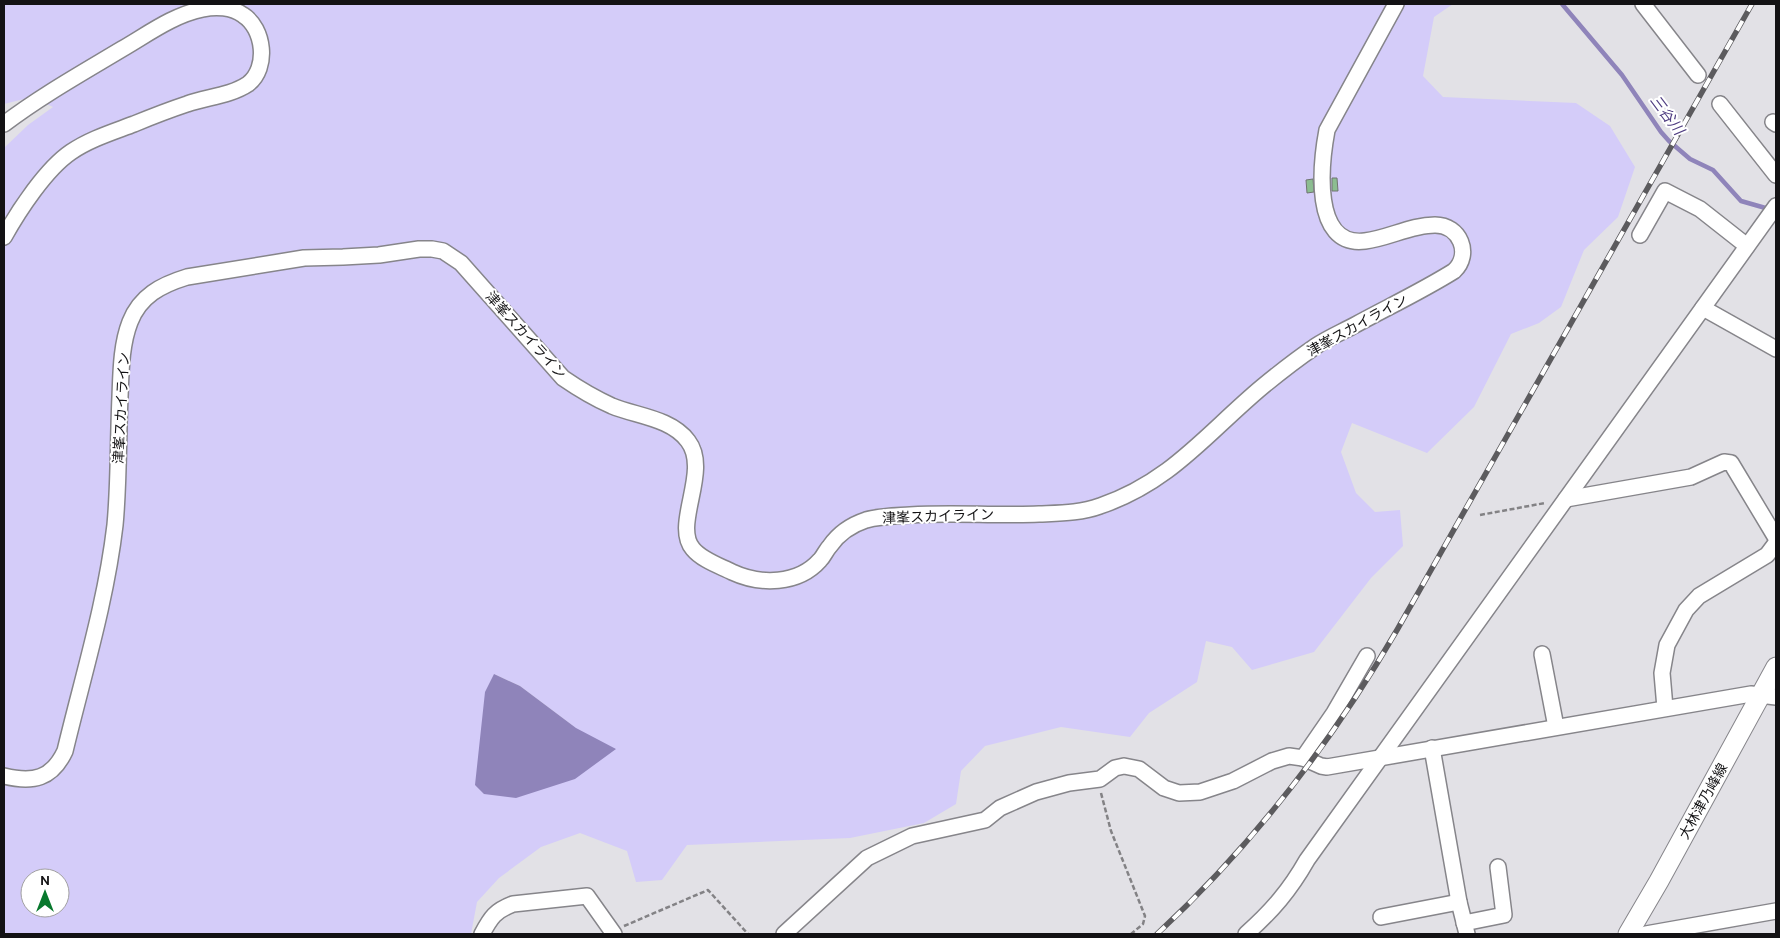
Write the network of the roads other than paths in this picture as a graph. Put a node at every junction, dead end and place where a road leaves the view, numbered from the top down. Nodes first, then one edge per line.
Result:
1 (1396, 4) edge
2 (1643, 4) edge
3 (1698, 75) dead end
4 (1720, 104) dead end
5 (4, 124) edge
6 (1776, 176) edge
7 (1774, 210) edge
8 (1640, 235) dead end
9 (4, 237) edge
10 (1747, 246) junction
11 (1703, 308) junction
12 (1776, 349) edge
13 (1566, 499) junction
14 (1776, 538) edge
15 (1776, 543) edge
16 (1542, 654) dead end
17 (1367, 656) dead end
18 (1776, 667) edge
19 (1769, 696) edge
20 (1665, 708) junction
21 (1556, 727) junction
22 (1432, 748) junction
23 (1382, 757) junction
24 (1303, 758) junction
25 (4, 776) edge
26 (1498, 867) dead end
27 (1459, 902) junction
28 (1776, 911) edge
29 (1381, 916) dead end
30 (1466, 929) edge
31 (612, 933) edge
32 (482, 934) edge
33 (784, 934) edge
34 (1246, 934) edge
35 (1635, 934) edge

1 - 25 street, 津峯スカイライン
2 - 3 street
4 - 6 street
5 - 9 street
7 - 10 street
8 - 10 street
10 - 11 street
11 - 12 street
11 - 13 street
13 - 14 street
13 - 23 street
15 - 20 street
16 - 21 street
17 - 24 street
18 - 19 main road, 大林津乃峰線
19 - 20 street
19 - 35 main road, 大林津乃峰線
20 - 21 street
21 - 22 street
22 - 23 street
22 - 27 street
23 - 24 street
23 - 34 street
24 - 33 street
26 - 30 street
27 - 29 street
27 - 30 street
28 - 35 street
31 - 32 street

